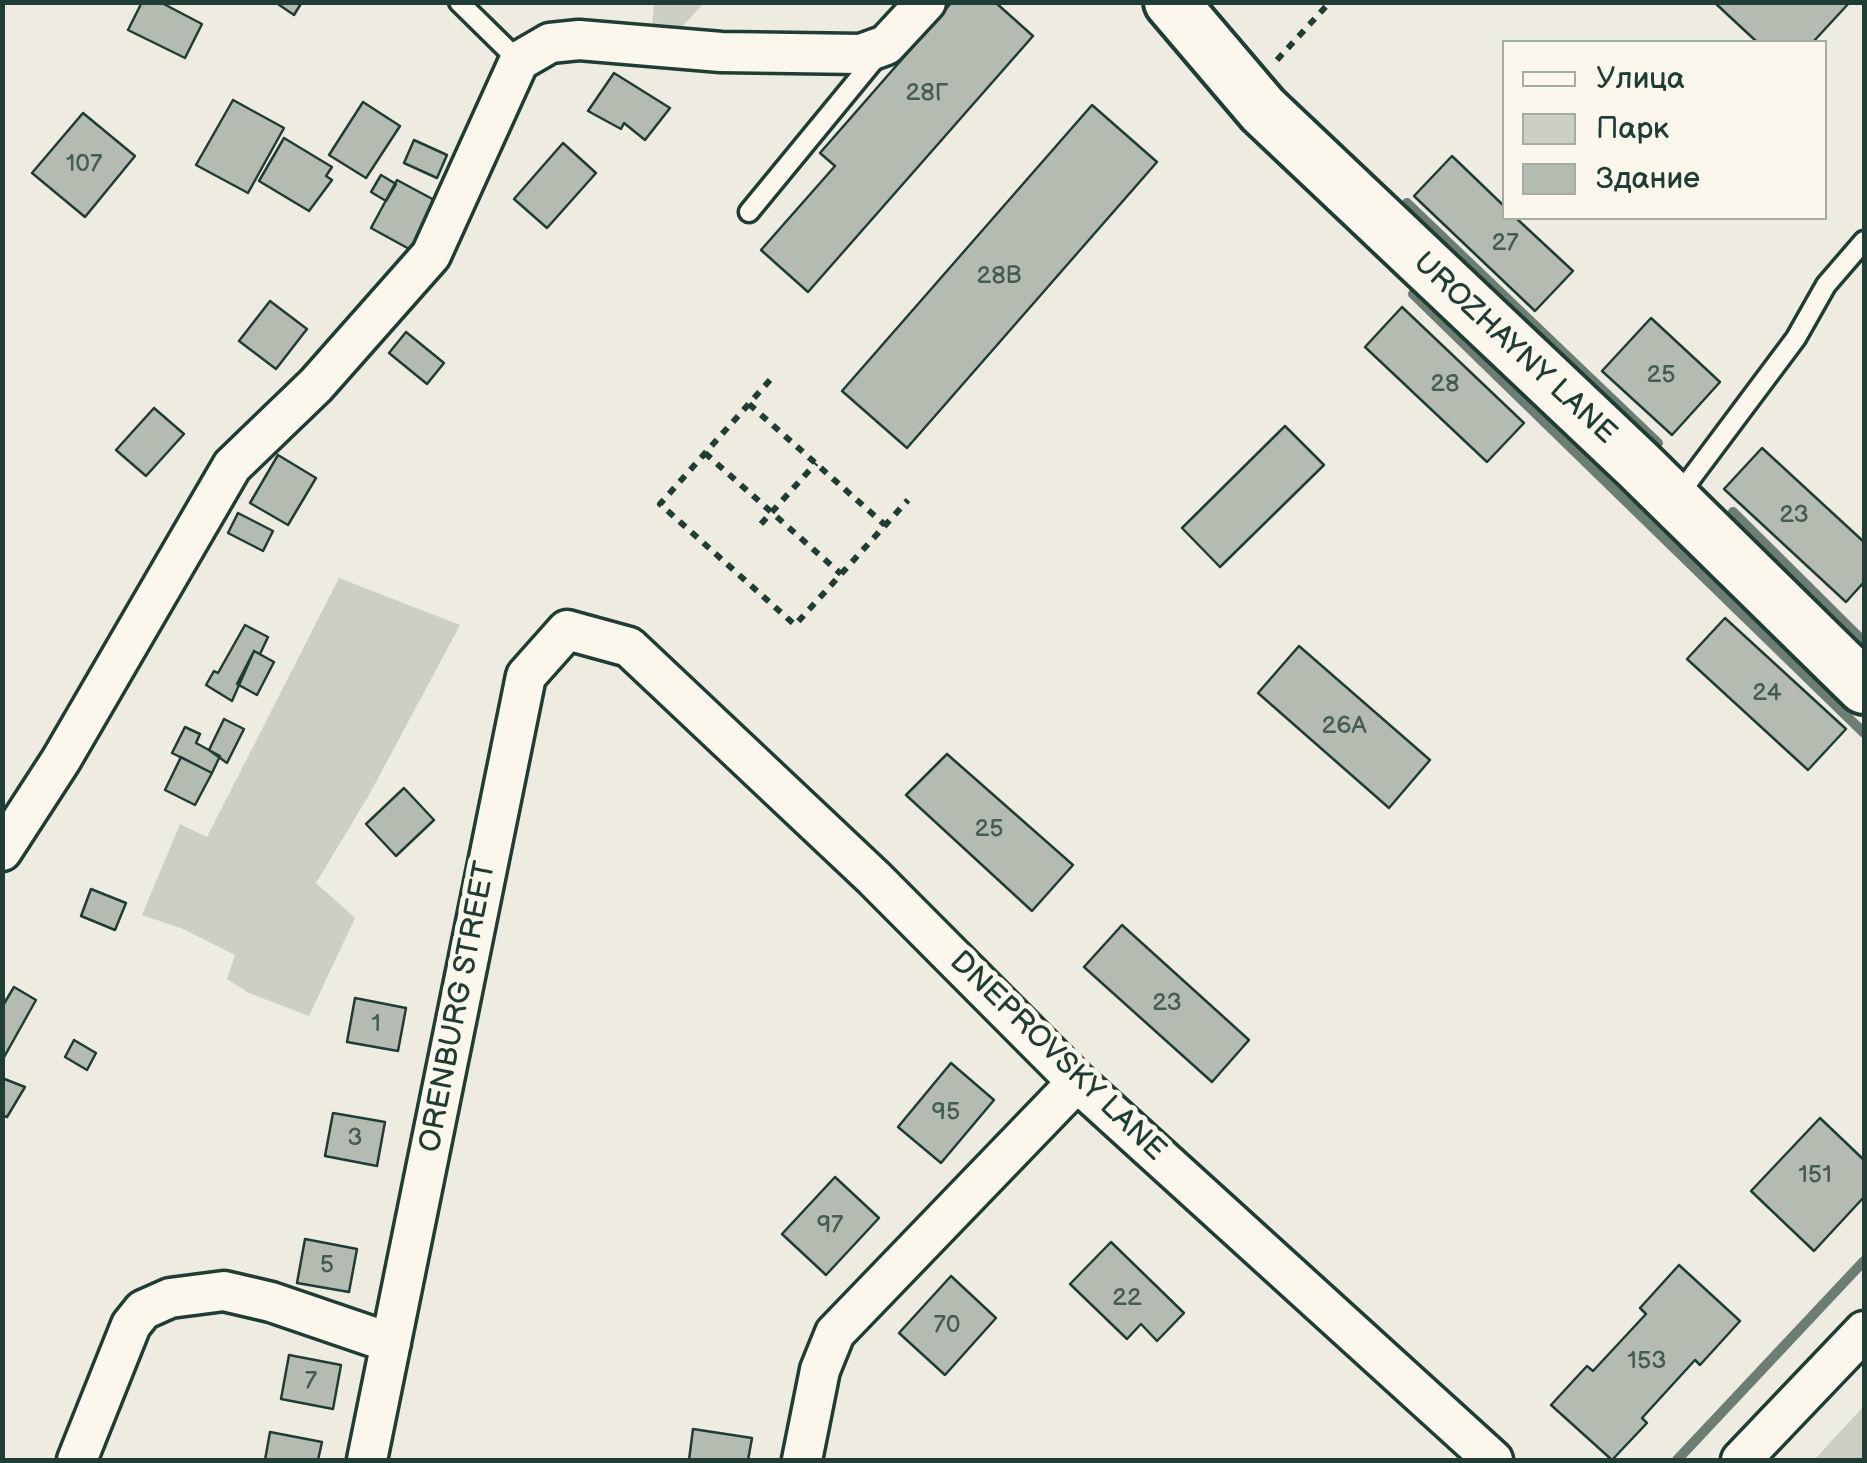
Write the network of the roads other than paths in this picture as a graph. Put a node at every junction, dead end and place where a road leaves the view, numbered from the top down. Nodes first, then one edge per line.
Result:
1 (459, 2) edge
2 (926, 2) edge
3 (1171, 2) edge
4 (886, 45) junction
5 (519, 61) junction
6 (749, 212) dead end
7 (1864, 241) edge
8 (1674, 501) junction
9 (628, 647) joint
10 (1864, 687) edge
11 (2, 850) edge
12 (1077, 1082) junction
13 (1864, 1331) edge
14 (391, 1343) junction
15 (77, 1460) edge
16 (367, 1460) edge
17 (802, 1460) edge
18 (1492, 1460) edge
19 (1740, 1460) edge

1 - 5 lane
2 - 4 street
3 - 8 street, UROZHAYNY LANE
4 - 5 street
4 - 6 lane
5 - 11 street
7 - 8 lane
8 - 10 street, UROZHAYNY LANE
9 - 12 street, DNEPROVSKY LANE
9 - 14 street, ORENBURG STREET
12 - 17 street
12 - 18 street, DNEPROVSKY LANE
13 - 19 street
14 - 15 street
14 - 16 street, ORENBURG STREET

